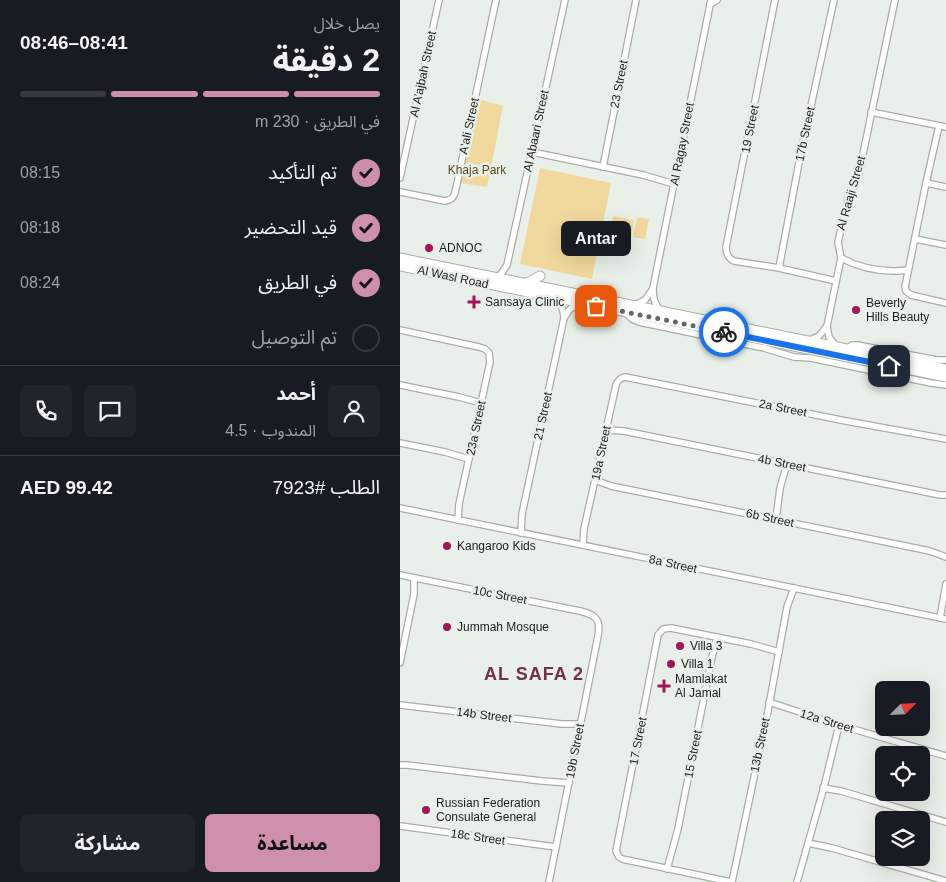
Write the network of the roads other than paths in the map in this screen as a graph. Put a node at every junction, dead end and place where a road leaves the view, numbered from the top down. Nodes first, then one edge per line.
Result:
1 (439, 0) edge
2 (496, 0) edge
3 (564, 0) edge
4 (636, 0) edge
5 (717, 0) edge
6 (775, 0) edge
7 (834, 0) edge
8 (895, 0) edge
9 (710, 2) edge
10 (871, 112) junction
11 (939, 126) junction
12 (946, 127) edge
13 (532, 152) junction
14 (603, 167) junction
15 (400, 178) edge
16 (674, 182) junction
17 (926, 183) junction
18 (946, 187) edge
19 (400, 192) edge
20 (915, 239) junction
21 (946, 245) edge
22 (400, 258) edge
23 (841, 258) junction
24 (508, 262) junction
25 (400, 266) edge
26 (778, 268) junction
27 (908, 270) junction
28 (540, 276) dead end
29 (495, 277) junction
30 (514, 281) junction
31 (836, 282) junction
32 (527, 283) junction
33 (653, 288) junction
34 (556, 298) junction
35 (946, 302) edge
36 (579, 303) junction
37 (634, 305) junction
38 (623, 311) junction
39 (661, 311) junction
40 (564, 318) junction
41 (827, 326) junction
42 (400, 330) edge
43 (808, 340) junction
44 (836, 346) junction
45 (847, 348) junction
46 (850, 358) junction
47 (946, 360) edge
48 (857, 368) junction
49 (946, 368) edge
50 (946, 377) edge
51 (621, 378) joint
52 (400, 385) edge
53 (946, 385) edge
54 (481, 401) junction
55 (607, 427) junction
56 (946, 439) edge
57 (400, 443) edge
58 (469, 457) junction
59 (785, 464) junction
60 (594, 483) junction
61 (944, 496) edge
62 (400, 508) edge
63 (456, 519) junction
64 (773, 519) junction
65 (518, 532) junction
66 (579, 545) junction
67 (930, 551) junction
68 (946, 552) edge
69 (946, 556) edge
70 (400, 575) edge
71 (417, 578) junction
72 (946, 584) edge
73 (791, 588) junction
74 (941, 618) edge
75 (597, 620) joint
76 (715, 637) junction
77 (780, 650) junction
78 (400, 663) edge
79 (402, 704) edge
80 (769, 705) junction
81 (562, 724) junction
82 (580, 724) junction
83 (841, 725) junction
84 (579, 731) junction
85 (946, 756) edge
86 (400, 764) edge
87 (568, 786) junction
88 (824, 786) junction
89 (946, 822) edge
90 (400, 826) edge
91 (808, 841) junction
92 (556, 847) junction
93 (669, 869) junction
94 (946, 881) edge
95 (548, 882) edge
96 (731, 882) edge
97 (797, 882) edge

1 - 15 street, Al A’ajbah Street
2 - 19 street, A'ali Street
3 - 13 street, Al Abaari Street
4 - 14 street, 23 Street
5 - 9 street
6 - 26 street, 19 Street
7 - 26 street, 17b Street
8 - 10 street, Al Raaji Street
9 - 16 street, Al Ragay Street
10 - 11 street
10 - 23 street, Al Raaji Street
11 - 12 street
11 - 17 street
13 - 14 street
13 - 24 street, Al Abaari Street
14 - 16 street
16 - 33 street, Al Ragay Street
17 - 18 street
17 - 20 street
20 - 21 street
20 - 27 street
22 - 29 main road, Al Wasl Road
23 - 27 street
23 - 31 street, Al Raaji Street
24 - 29 street, Al Abaari Street
24 - 30 street, Al Abaari Street
25 - 34 main road, Al Wasl Road
26 - 31 street
27 - 35 street
28 - 32 main road
29 - 30 main road, Al Wasl Road
30 - 32 main road, Al Wasl Road
31 - 41 street, Al Raaji Street
32 - 37 main road, Al Wasl Road
33 - 37 street
33 - 39 street
34 - 36 main road, Al Wasl Road
34 - 40 street
36 - 38 main road, Al Wasl Road
36 - 40 street
37 - 39 main road, Al Wasl Road
38 - 46 main road, Al Wasl Road
38 - 48 street
39 - 43 main road, Al Wasl Road
40 - 65 street, 21 Street
41 - 43 street
41 - 44 street
42 - 54 street, 23a Street
43 - 44 main road, Al Wasl Road
44 - 45 main road, Al Wasl Road
45 - 47 street, Al Wasl Road
45 - 49 main road, Al Wasl Road
46 - 48 main road
46 - 50 main road, Al Wasl Road
48 - 53 street
51 - 55 street, 19a Street
51 - 56 street, 2a Street
52 - 54 street
54 - 58 street, 23a Street
55 - 59 street, 4b Street
55 - 60 street, 19a Street
57 - 58 street
58 - 63 street, 23a Street
59 - 61 street, 4b Street
59 - 64 street
60 - 64 street, 6b Street
60 - 66 street, 19a Street
62 - 63 street, 8a Street
63 - 65 street, 8a Street
64 - 67 street, 6b Street
65 - 66 street, 8a Street
66 - 73 street, 8a Street
67 - 68 street, 6b Street
67 - 69 street, 6b Street
70 - 71 street, 10c Street
71 - 75 street, 10c Street
71 - 78 street
72 - 74 street
73 - 74 street, 8a Street
73 - 77 street, 13b Street
75 - 82 street, 19b Street
76 - 77 street
76 - 93 street, 15 Street
76 - 93 street, 17 Street
77 - 80 street, 13b Street
79 - 81 street, 14b Street
80 - 83 street, 12a Street
80 - 96 street, 13b Street
81 - 82 street, 14b Street
81 - 84 street, 14b Street
82 - 84 street, 19b Street
83 - 85 street, 12a Street
83 - 88 street
84 - 87 street, 19b Street
86 - 87 street
87 - 92 street, 19b Street
88 - 89 street
88 - 91 street
90 - 92 street, 18c Street
91 - 94 street
91 - 97 street
92 - 95 street, 19b Street
93 - 96 street

